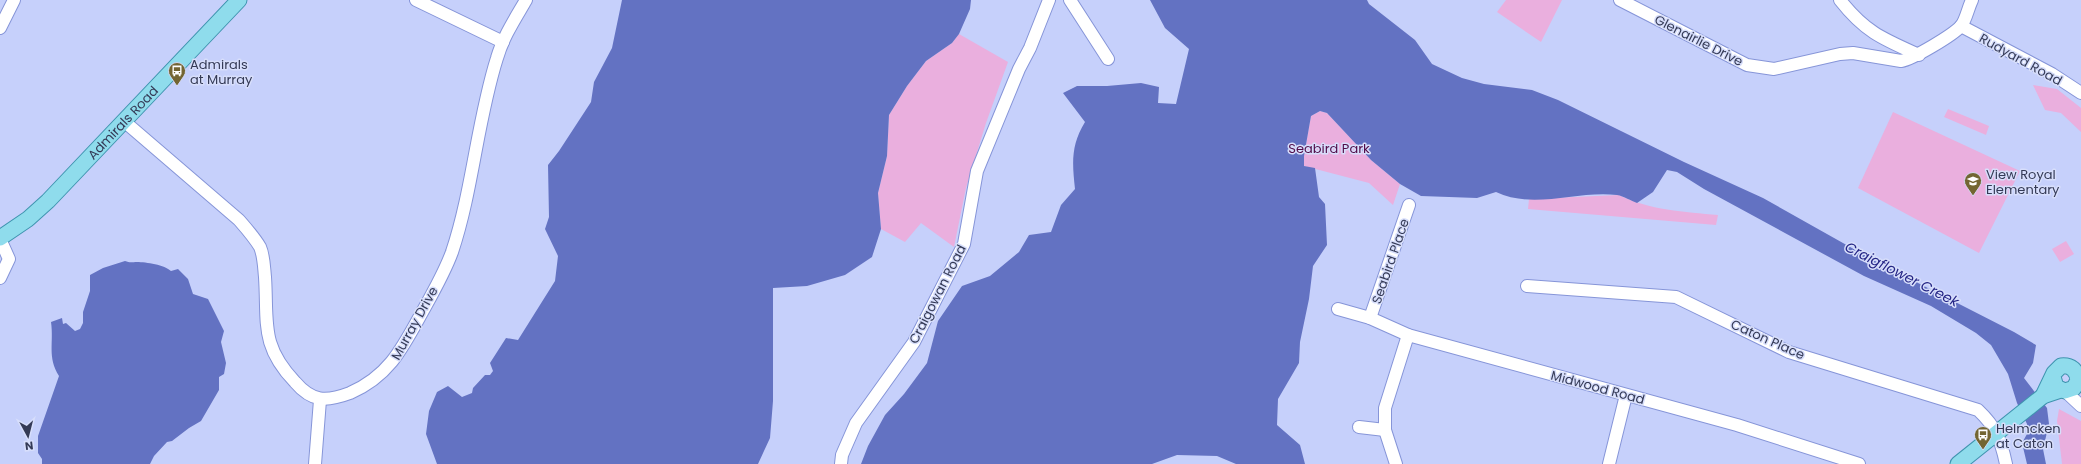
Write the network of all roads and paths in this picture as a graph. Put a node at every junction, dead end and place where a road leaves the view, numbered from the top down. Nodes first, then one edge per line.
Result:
1 (14, 0) edge
2 (239, 0) edge
3 (416, 0) edge
4 (526, 0) edge
5 (1049, 0) edge
6 (1070, 0) edge
7 (1620, 0) edge
8 (1840, 0) edge
9 (1972, 0) edge
10 (1961, 26) junction
11 (0, 28) edge
12 (503, 42) junction
13 (1919, 55) junction
14 (1108, 59) dead end
15 (2081, 93) edge
16 (125, 122) junction
17 (1409, 205) dead end
18 (0, 238) edge
19 (0, 278) edge
20 (1527, 286) dead end
21 (1338, 309) dead end
22 (1370, 318) junction
23 (1408, 335) junction
24 (2081, 359) edge
25 (2071, 379) edge
26 (1626, 395) junction
27 (2043, 396) junction
28 (2081, 399) edge
29 (320, 400) junction
30 (2081, 406) edge
31 (1359, 427) dead end
32 (1385, 430) junction
33 (1997, 432) junction
34 (315, 464) edge
35 (841, 464) edge
36 (1396, 464) edge
37 (1609, 464) edge
38 (1859, 464) edge
39 (1958, 464) edge
40 (2006, 464) edge

1 - 11 street
2 - 16 main road, Admirals Road
3 - 12 street
4 - 12 street, Murray Drive
5 - 35 street, Craigowan Road
6 - 14 street
7 - 13 street, Glenairlie Drive
8 - 13 street
9 - 10 street
10 - 13 street, Glenairlie Drive
10 - 15 street, Rudyard Road
12 - 29 street, Murray Drive
16 - 18 main road, Admirals Road
16 - 29 street
17 - 22 street, Seabird Place
18 - 19 street
20 - 33 street, Caton Place
21 - 22 street, Midwood Road
22 - 23 street, Midwood Road
23 - 26 street, Midwood Road
23 - 32 street
24 - 25 main road
25 - 27 main road
25 - 27 main road
25 - 28 street
25 - 30 street
26 - 37 street
26 - 38 street, Midwood Road
27 - 33 main road
29 - 34 street
31 - 32 street
32 - 36 street
33 - 39 main road
33 - 40 street

